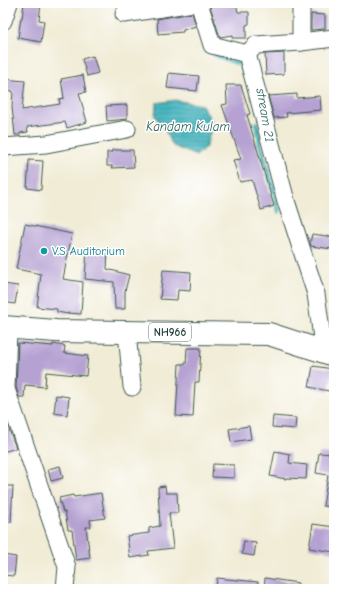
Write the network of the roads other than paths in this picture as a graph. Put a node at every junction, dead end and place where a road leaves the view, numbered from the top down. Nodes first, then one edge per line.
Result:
1 (9, 3) edge
2 (193, 3) edge
3 (199, 3) edge
4 (301, 3) edge
5 (124, 14) dead end
6 (3, 21) edge
7 (334, 38) edge
8 (301, 42) junction
9 (247, 54) junction
10 (127, 129) dead end
11 (3, 147) edge
12 (5, 327) edge
13 (127, 332) junction
14 (329, 353) edge
15 (132, 388) dead end
16 (65, 589) edge

1 - 6 street
2 - 5 street
3 - 9 street
4 - 8 street
7 - 8 street
8 - 9 street
9 - 14 street
10 - 11 street
12 - 13 highway, NH966
12 - 16 street
13 - 14 highway, NH966
13 - 15 street

